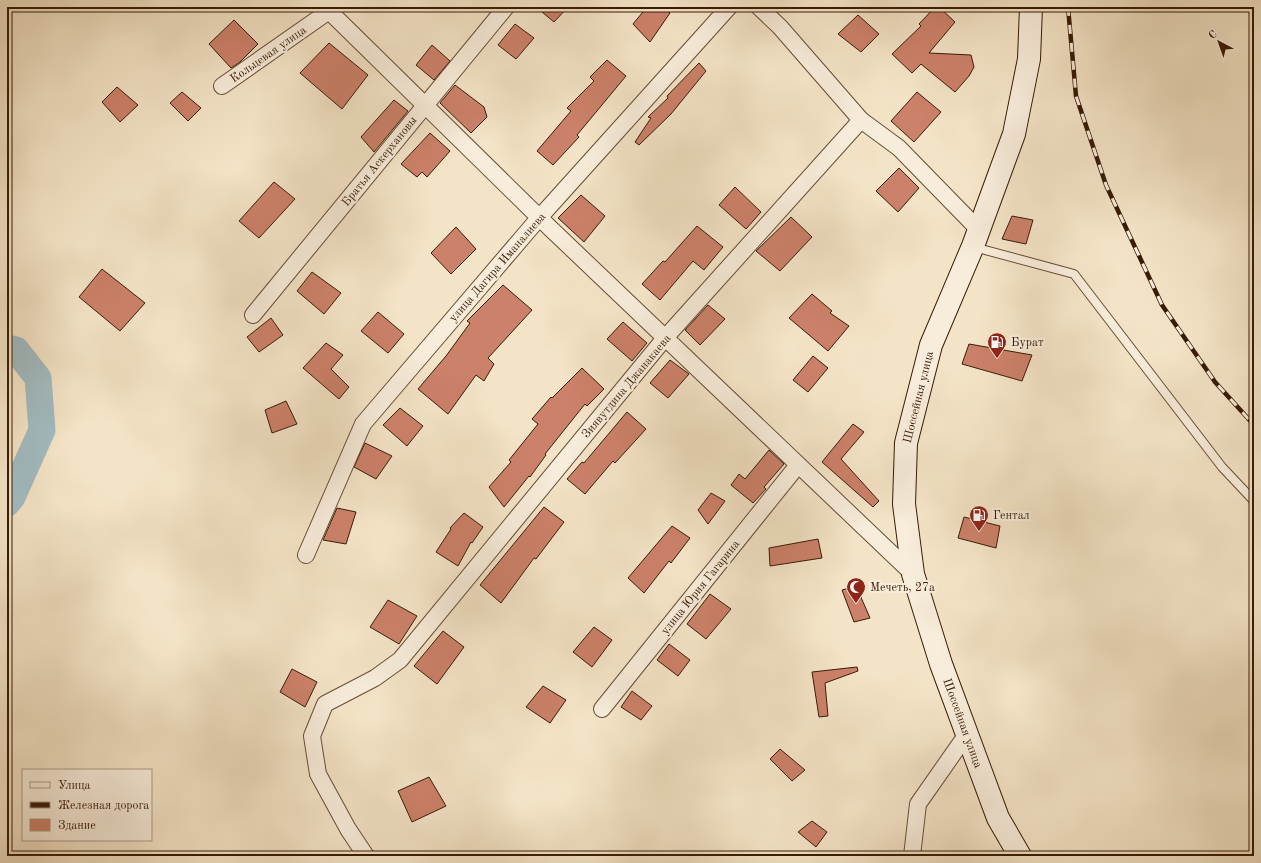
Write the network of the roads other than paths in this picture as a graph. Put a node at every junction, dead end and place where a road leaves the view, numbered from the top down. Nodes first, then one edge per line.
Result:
1 (506, 7) edge
2 (729, 7) edge
3 (759, 7) edge
4 (1031, 7) edge
5 (331, 9) edge
6 (222, 86) dead end
7 (424, 106) junction
8 (861, 120) junction
9 (539, 218) junction
10 (976, 238) junction
11 (253, 315) dead end
12 (665, 338) junction
13 (798, 465) junction
14 (1254, 501) edge
15 (306, 555) dead end
16 (913, 574) junction
17 (602, 709) dead end
18 (967, 734) junction
19 (366, 856) edge
20 (912, 856) edge
21 (1020, 856) edge

1 - 7 street, Братья Аскерхановы
2 - 9 street, улица Дагира Иманалиева
3 - 8 street
4 - 10 main road, Шоссейная улица
5 - 6 street, Кольцевая улица
5 - 7 street
7 - 9 street
7 - 11 street, Братья Аскерхановы
8 - 10 street
8 - 12 street, Зиявутдина Джанакаева
9 - 12 street
9 - 15 street, улица Дагира Иманалиева
10 - 14 lane
10 - 16 main road, Шоссейная улица
12 - 13 street
12 - 19 street, Зиявутдина Джанакаева
13 - 16 street
13 - 17 street, улица Юрия Гагарина
16 - 18 main road, Шоссейная улица
18 - 20 street
18 - 21 main road, Шоссейная улица

